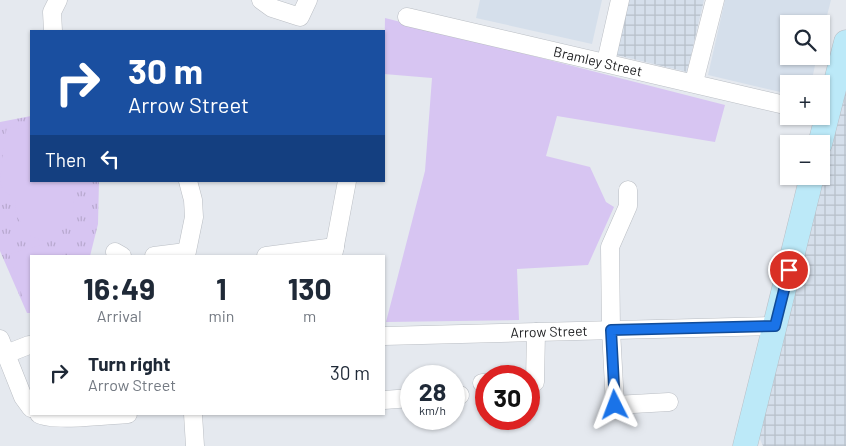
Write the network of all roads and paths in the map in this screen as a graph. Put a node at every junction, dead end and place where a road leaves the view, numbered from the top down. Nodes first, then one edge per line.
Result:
1 (58, 0) edge
2 (261, 0) edge
3 (308, 0) edge
4 (620, 0) edge
5 (714, 0) edge
6 (407, 17) dead end
7 (300, 24) edge
8 (53, 30) edge
9 (845, 46) edge
10 (606, 62) junction
11 (694, 82) junction
12 (830, 95) edge
13 (780, 104) edge
14 (188, 182) edge
15 (346, 182) edge
16 (810, 185) edge
17 (628, 190) dead end
18 (334, 252) edge
19 (186, 254) edge
20 (170, 255) edge
21 (283, 255) edge
22 (775, 326) junction
23 (611, 330) junction
24 (536, 332) junction
25 (385, 336) edge
26 (29, 345) dead end
27 (3, 346) edge
28 (535, 365) edge
29 (400, 399) edge
30 (385, 400) edge
31 (670, 402) dead end
32 (30, 407) edge
33 (41, 415) edge
34 (110, 415) edge
35 (193, 415) edge
36 (196, 446) edge
37 (745, 446) edge

1 - 8 street
2 - 7 street
3 - 7 street
4 - 10 street
5 - 11 street
6 - 10 street, Bramley Street
9 - 12 street
10 - 11 street, Bramley Street
11 - 13 street, Bramley Street
14 - 19 street
15 - 18 street
16 - 22 street
17 - 23 street
18 - 21 street
19 - 20 street
22 - 23 street, Arrow Street
22 - 37 street
23 - 24 street, Arrow Street
23 - 31 street
24 - 25 street, Arrow Street
24 - 28 street
26 - 27 street
27 - 32 street
29 - 30 street
33 - 34 street
35 - 36 street

